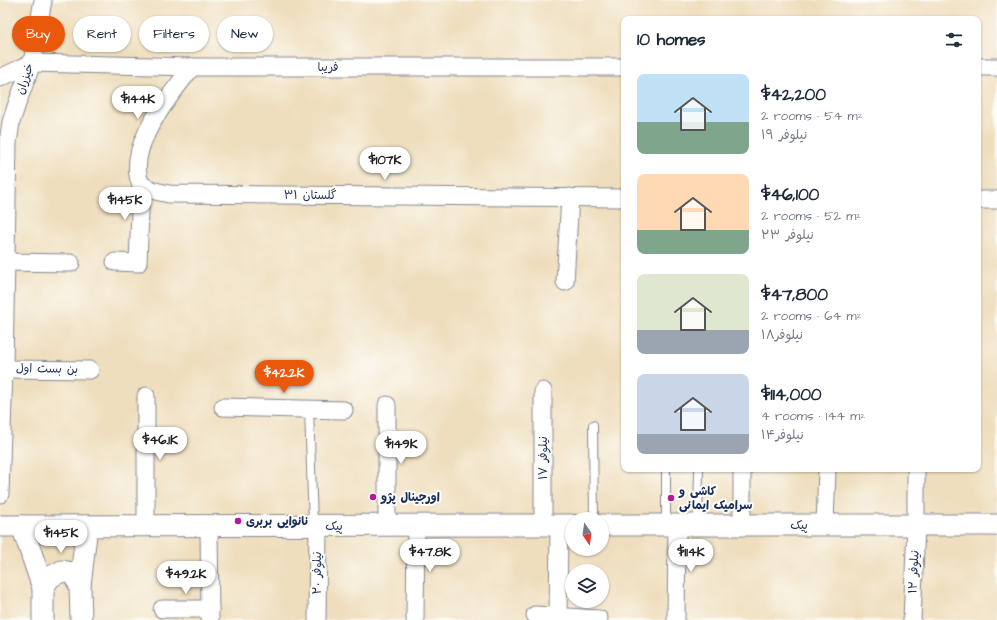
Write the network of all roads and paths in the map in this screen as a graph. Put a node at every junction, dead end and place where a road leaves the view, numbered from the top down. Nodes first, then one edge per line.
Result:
1 (43, 0) edge
2 (32, 63) junction
3 (192, 67) junction
4 (621, 67) edge
5 (981, 67) edge
6 (997, 67) edge
7 (0, 78) edge
8 (141, 185) junction
9 (570, 197) junction
10 (621, 198) edge
11 (981, 200) edge
12 (997, 200) edge
13 (6, 262) junction
14 (115, 262) dead end
15 (71, 263) dead end
16 (565, 282) dead end
17 (4, 369) junction
18 (90, 370) dead end
19 (543, 391) dead end
20 (146, 396) dead end
21 (387, 405) dead end
22 (223, 407) dead end
23 (309, 409) junction
24 (344, 410) dead end
25 (593, 425) dead end
26 (666, 472) edge
27 (699, 472) edge
28 (742, 472) edge
29 (827, 472) edge
30 (916, 472) edge
31 (0, 494) edge
32 (594, 512) edge
33 (387, 525) junction
34 (416, 525) junction
35 (558, 525) edge
36 (609, 525) edge
37 (671, 525) junction
38 (698, 525) junction
39 (742, 525) junction
40 (825, 525) junction
41 (916, 525) junction
42 (997, 525) edge
43 (0, 526) edge
44 (22, 526) junction
45 (87, 526) junction
46 (146, 526) junction
47 (209, 526) junction
48 (315, 526) junction
49 (80, 585) junction
50 (43, 588) junction
51 (162, 609) dead end
52 (210, 615) edge
53 (535, 615) dead end
54 (558, 618) edge
55 (600, 619) edge
56 (43, 620) edge
57 (81, 620) edge
58 (317, 620) edge
59 (414, 620) edge
60 (676, 620) edge
61 (912, 620) edge

1 - 2 street, خیزران
2 - 3 street, فریبا
2 - 7 street
2 - 13 street, خیزران
3 - 4 street, فریبا
3 - 8 street
5 - 6 street
8 - 9 street, گلستان ۳۱
8 - 14 street
9 - 10 street, گلستان ۳۱
9 - 16 street
11 - 12 street
13 - 15 street
13 - 17 street, خیزران
17 - 18 street, بن بست اول
17 - 31 street, خیزران
19 - 35 street, نیلوفر ۱۷
20 - 46 street
21 - 33 street
22 - 23 street
23 - 24 street
23 - 48 lane
25 - 32 lane
26 - 37 lane
27 - 38 lane
28 - 39 street
29 - 40 street
30 - 41 street, نیلوفر ۱۲
33 - 34 street, پیک
33 - 48 street, پیک
34 - 35 street, پیک
34 - 59 street
35 - 54 street, نیلوفر ۱۷
36 - 37 street, پیک
37 - 38 street, پیک
37 - 60 street
38 - 39 street, پیک
39 - 40 street, پیک
40 - 41 street, پیک
41 - 42 street, پیک
41 - 61 street, نیلوفر ۱۲
43 - 44 street, پیک
44 - 45 street, پیک
44 - 50 street
45 - 46 street, پیک
45 - 49 street
46 - 47 street, پیک
47 - 48 street, پیک
47 - 52 street
48 - 58 street, نیلوفر ۲۰
49 - 50 street
49 - 57 street
50 - 56 street
51 - 52 street
53 - 54 street
54 - 55 street

